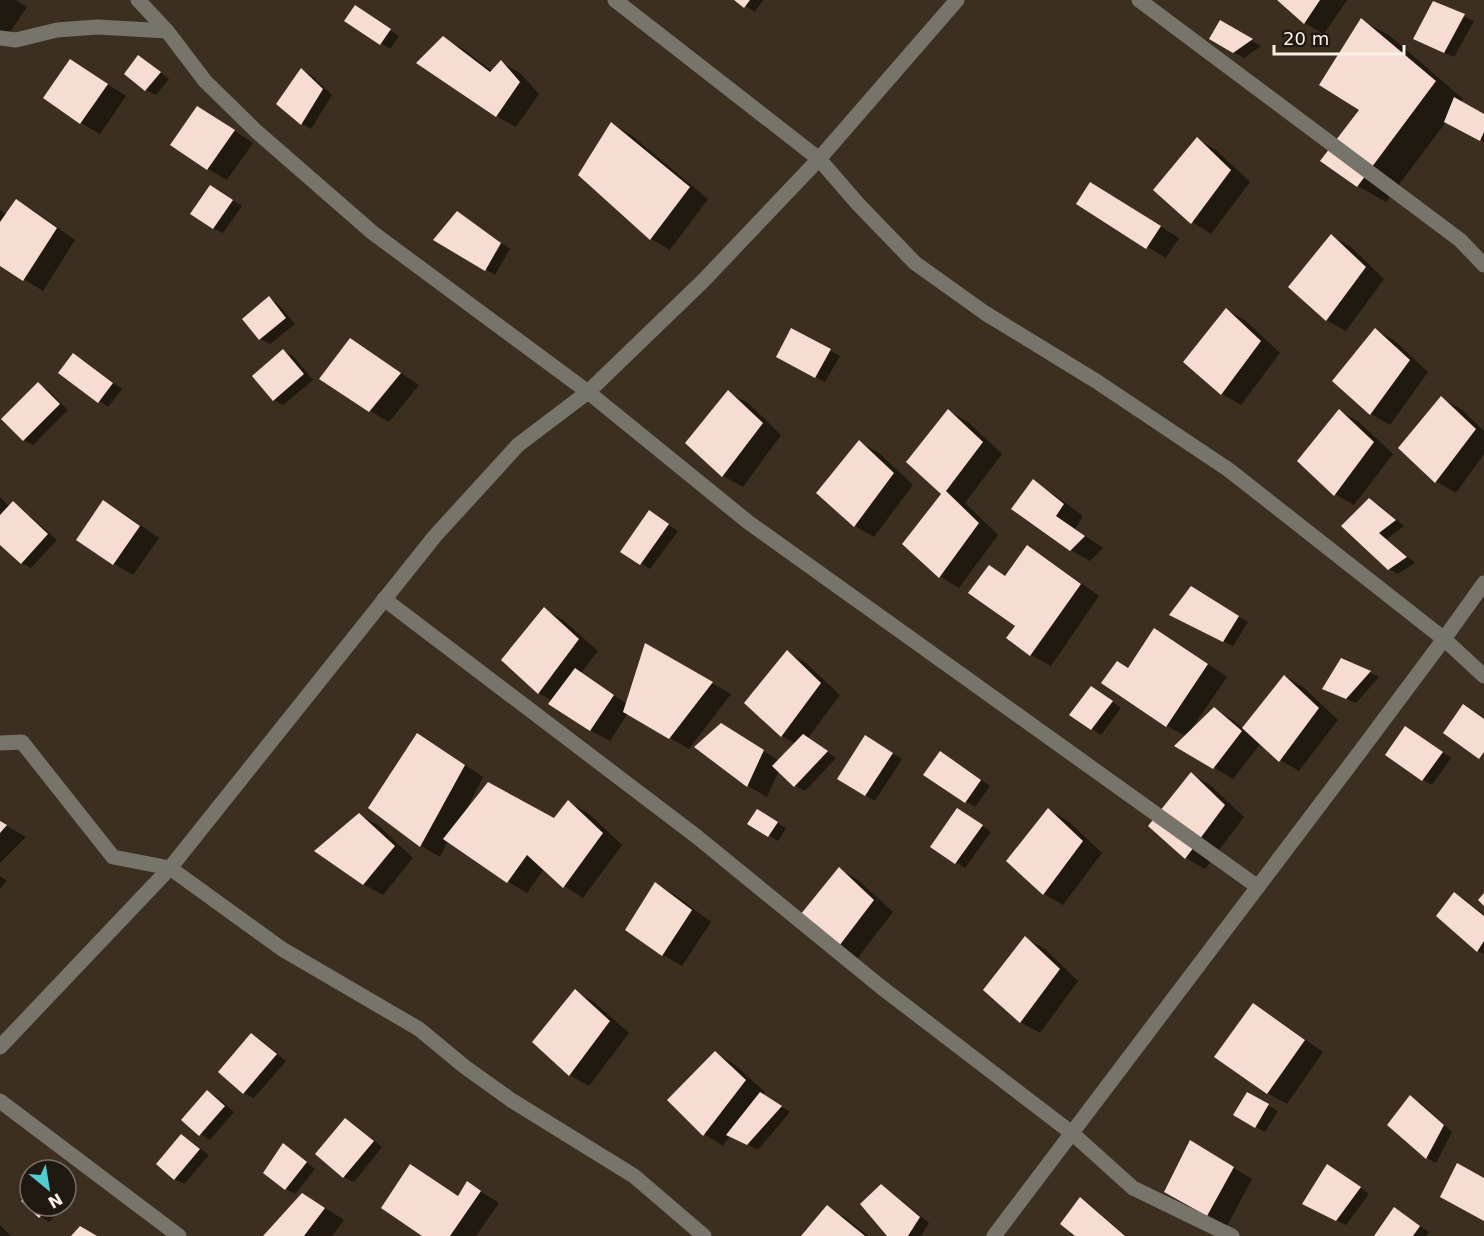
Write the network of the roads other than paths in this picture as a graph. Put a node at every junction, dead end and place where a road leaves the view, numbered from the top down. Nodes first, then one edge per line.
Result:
1 (138, 0) edge
2 (615, 0) edge
3 (957, 0) edge
4 (1139, 0) edge
5 (167, 31) junction
6 (0, 38) edge
7 (819, 159) junction
8 (1484, 265) edge
9 (588, 392) junction
10 (1484, 583) edge
11 (384, 599) junction
12 (1444, 639) junction
13 (1484, 676) edge
14 (0, 743) edge
15 (170, 868) junction
16 (1258, 886) junction
17 (0, 1047) edge
18 (0, 1101) edge
19 (1072, 1134) junction
20 (179, 1236) edge
21 (704, 1236) edge
22 (994, 1236) edge
23 (1232, 1236) edge

1 - 5 street
2 - 7 street
3 - 7 street
4 - 8 street
5 - 6 street
5 - 9 street
7 - 9 street
7 - 12 street
9 - 11 street
9 - 16 street
10 - 12 street
11 - 15 street
11 - 19 street
12 - 13 street
12 - 16 street
14 - 15 street
15 - 17 street
15 - 21 street
16 - 19 street
18 - 20 street
19 - 22 street
19 - 23 street

